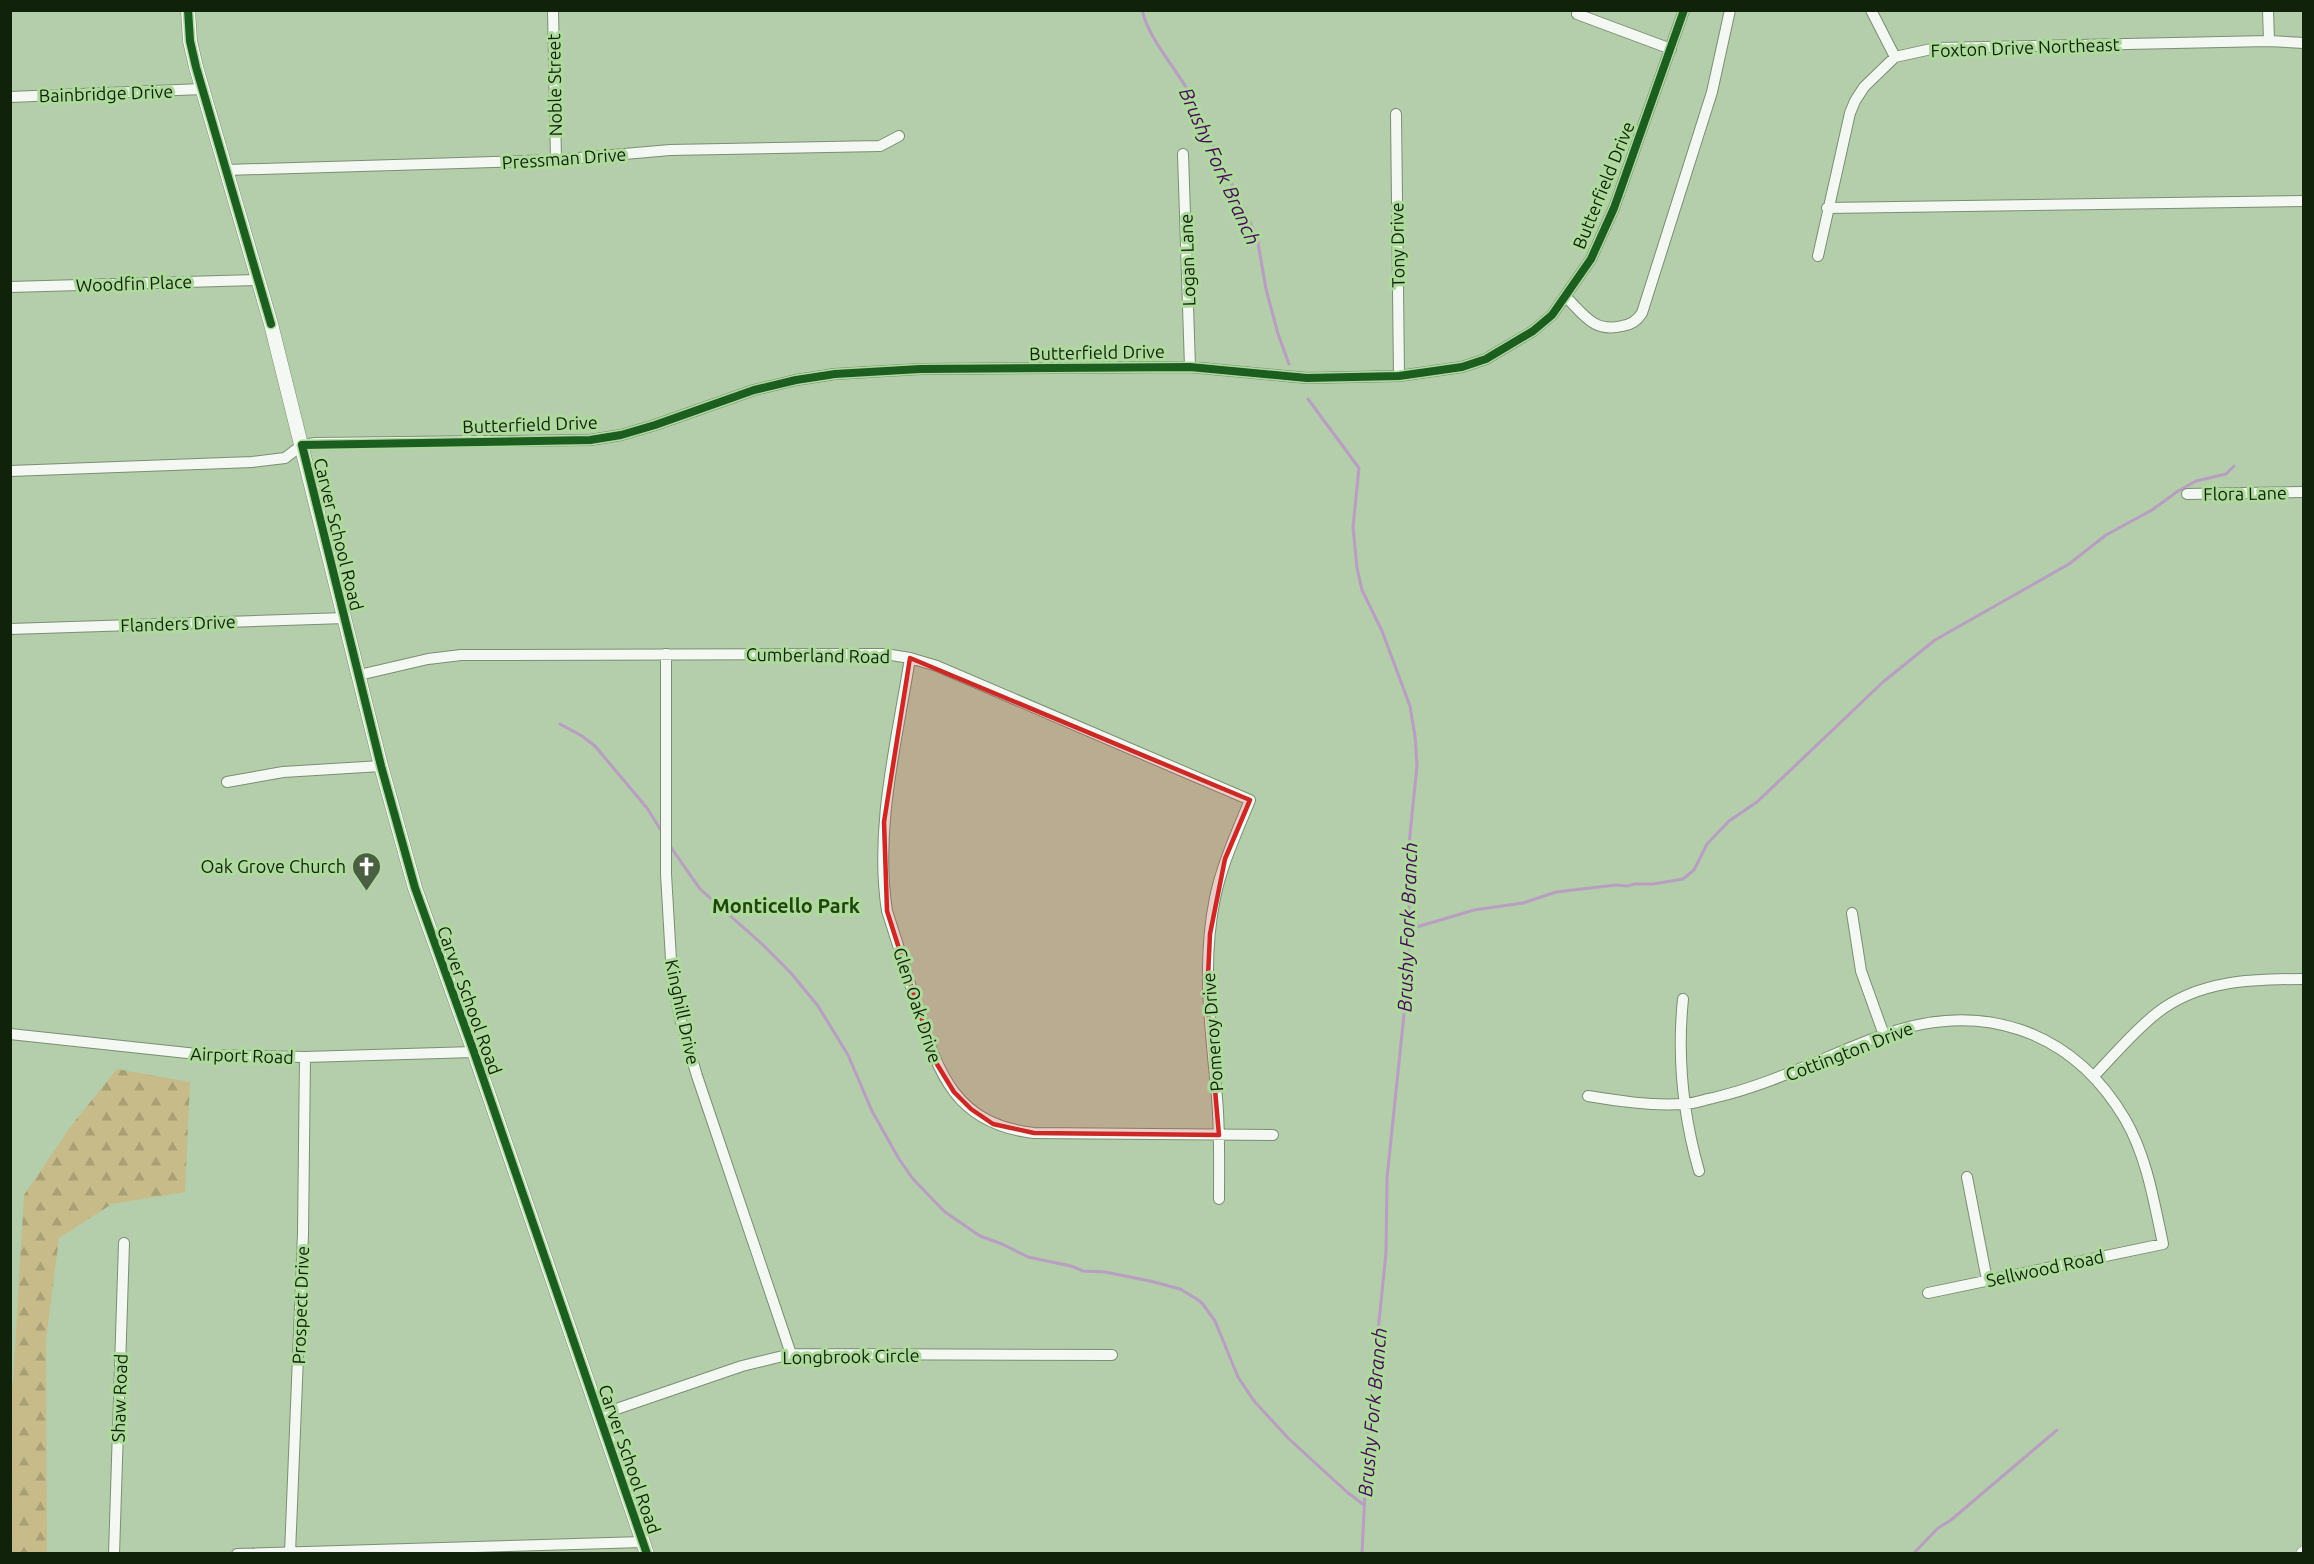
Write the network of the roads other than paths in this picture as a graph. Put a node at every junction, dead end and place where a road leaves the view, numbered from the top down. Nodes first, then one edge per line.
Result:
1 (188, 10) edge
2 (553, 10) edge
3 (1684, 10) edge
4 (1730, 10) edge
5 (1871, 10) edge
6 (2268, 10) edge
7 (1577, 14) dead end
8 (2270, 41) junction
9 (2304, 43) edge
10 (1671, 49) junction
11 (1895, 57) junction
12 (202, 89) junction
13 (10, 97) edge
14 (1396, 114) dead end
15 (899, 136) dead end
16 (1183, 154) dead end
17 (556, 160) junction
18 (226, 170) junction
19 (2304, 201) edge
20 (1827, 208) junction
21 (1818, 256) dead end
22 (258, 280) junction
23 (10, 287) edge
24 (1566, 297) junction
25 (1190, 367) junction
26 (1399, 376) junction
27 (302, 445) junction
28 (10, 471) edge
29 (2304, 492) edge
30 (2187, 494) dead end
31 (345, 618) junction
32 (10, 629) edge
33 (666, 654) junction
34 (910, 658) junction
35 (359, 675) junction
36 (381, 766) junction
37 (227, 782) dead end
38 (1250, 800) joint
39 (1852, 913) dead end
40 (2304, 979) edge
41 (1683, 999) dead end
42 (10, 1034) edge
43 (1884, 1035) junction
44 (474, 1052) junction
45 (305, 1057) junction
46 (2094, 1076) junction
47 (1588, 1096) dead end
48 (1684, 1104) junction
49 (1219, 1135) junction
50 (1273, 1135) dead end
51 (1699, 1172) dead end
52 (1966, 1177) dead end
53 (1219, 1199) dead end
54 (124, 1243) dead end
55 (2163, 1244) joint
56 (1987, 1280) junction
57 (1928, 1293) dead end
58 (791, 1354) junction
59 (1112, 1354) dead end
60 (599, 1415) junction
61 (645, 1548) edge
62 (357, 1552) edge
63 (290, 1553) edge
64 (114, 1554) edge
65 (237, 1554) edge

1 - 12 main road, Carver School Road
2 - 17 street, Noble Street
3 - 10 street, Butterfield Drive
4 - 24 street
5 - 11 street
6 - 8 street
7 - 10 street
8 - 9 street, Foxton Drive Northeast
8 - 11 street, Foxton Drive Northeast
10 - 24 street, Butterfield Drive
11 - 20 street
12 - 13 street, Bainbridge Drive
12 - 18 main road, Carver School Road
14 - 26 street, Tony Drive
15 - 17 street, Pressman Drive
16 - 25 street, Logan Lane
17 - 18 street, Pressman Drive
18 - 22 main road, Carver School Road
19 - 20 street
20 - 21 street
22 - 23 street, Woodfin Place
22 - 27 main road, Carver School Road
24 - 26 street, Butterfield Drive
25 - 26 street, Butterfield Drive
25 - 27 street, Butterfield Drive
27 - 28 street, Butterfield Drive
27 - 31 main road, Carver School Road
29 - 30 street, Flora Lane
31 - 32 street, Flanders Drive
31 - 35 main road, Carver School Road
33 - 34 street, Cumberland Road
33 - 35 street, Cumberland Road
33 - 58 street, Kinghill Drive
34 - 38 street, Cumberland Road
34 - 49 street, Glen Oak Drive
35 - 36 main road, Carver School Road
36 - 37 street
36 - 44 main road, Carver School Road
38 - 49 street, Pomeroy Drive
39 - 43 street
40 - 46 street
41 - 48 street
42 - 45 street, Airport Road
43 - 46 street, Cottington Drive
43 - 48 street, Cottington Drive
44 - 45 street, Airport Road
44 - 60 main road, Carver School Road
45 - 63 street, Prospect Drive
46 - 55 street, Cottington Drive
47 - 48 street, Cottington Drive
48 - 51 street
49 - 50 street, Glen Oak Drive
49 - 53 street, Pomeroy Drive
52 - 56 street
54 - 64 street, Shaw Road
55 - 56 street, Sellwood Road
56 - 57 street, Sellwood Road
58 - 59 street, Longbrook Circle
58 - 60 street, Longbrook Circle
60 - 61 main road, Carver School Road
61 - 62 street
62 - 63 street
63 - 65 street

